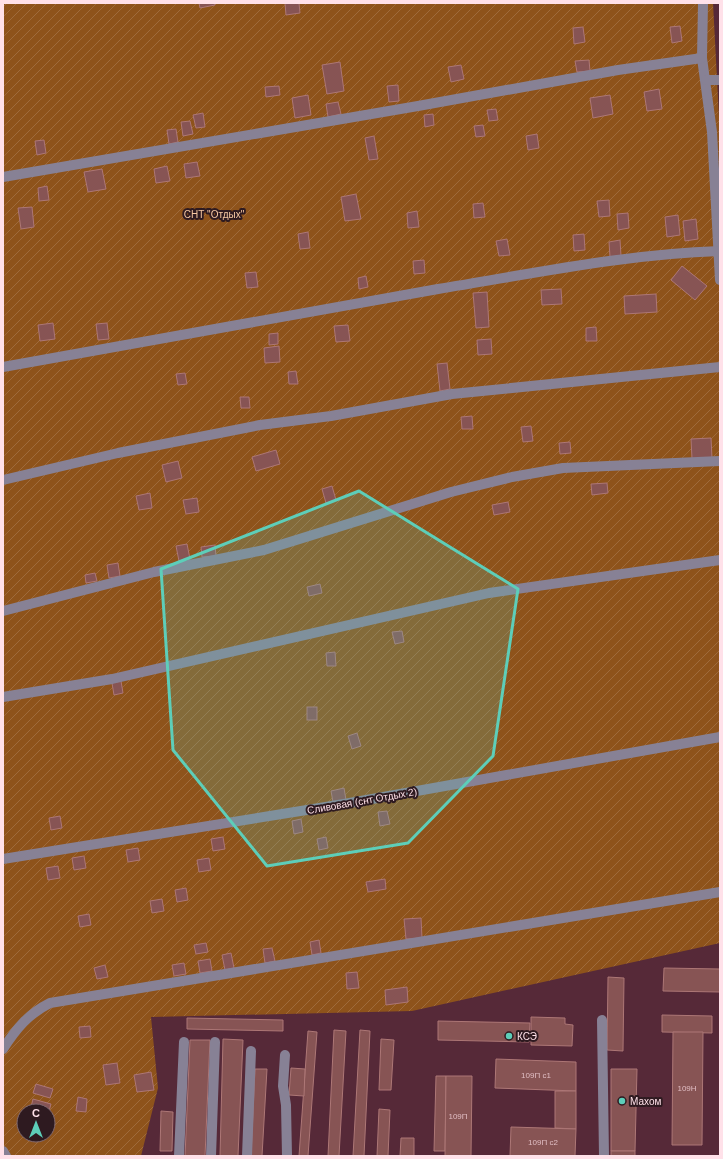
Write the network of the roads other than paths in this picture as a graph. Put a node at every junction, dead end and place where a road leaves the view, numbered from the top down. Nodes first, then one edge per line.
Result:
1 (703, 3) edge
2 (702, 58) junction
3 (706, 80) junction
4 (720, 80) edge
5 (3, 177) edge
6 (719, 251) edge
7 (720, 280) edge
8 (720, 366) edge
9 (3, 368) edge
10 (720, 461) edge
11 (3, 480) edge
12 (720, 560) edge
13 (3, 611) edge
14 (3, 697) edge
15 (720, 738) edge
16 (3, 859) edge
17 (720, 892) edge
18 (602, 1020) dead end
19 (184, 1042) dead end
20 (215, 1042) dead end
21 (3, 1049) edge
22 (252, 1051) dead end
23 (285, 1055) dead end
24 (3, 1151) edge
25 (6, 1156) edge
26 (180, 1156) edge
27 (211, 1156) edge
28 (247, 1156) edge
29 (287, 1156) edge
30 (604, 1156) edge

1 - 2 lane
2 - 3 lane
2 - 5 lane
3 - 4 lane
3 - 6 lane
6 - 7 lane
6 - 9 lane
8 - 11 lane
10 - 13 lane
12 - 14 lane
15 - 16 lane, Сливовая (снт Отдых 2)
17 - 21 lane
18 - 30 lane
19 - 26 lane
20 - 27 lane
22 - 28 lane
23 - 29 lane
24 - 25 lane

